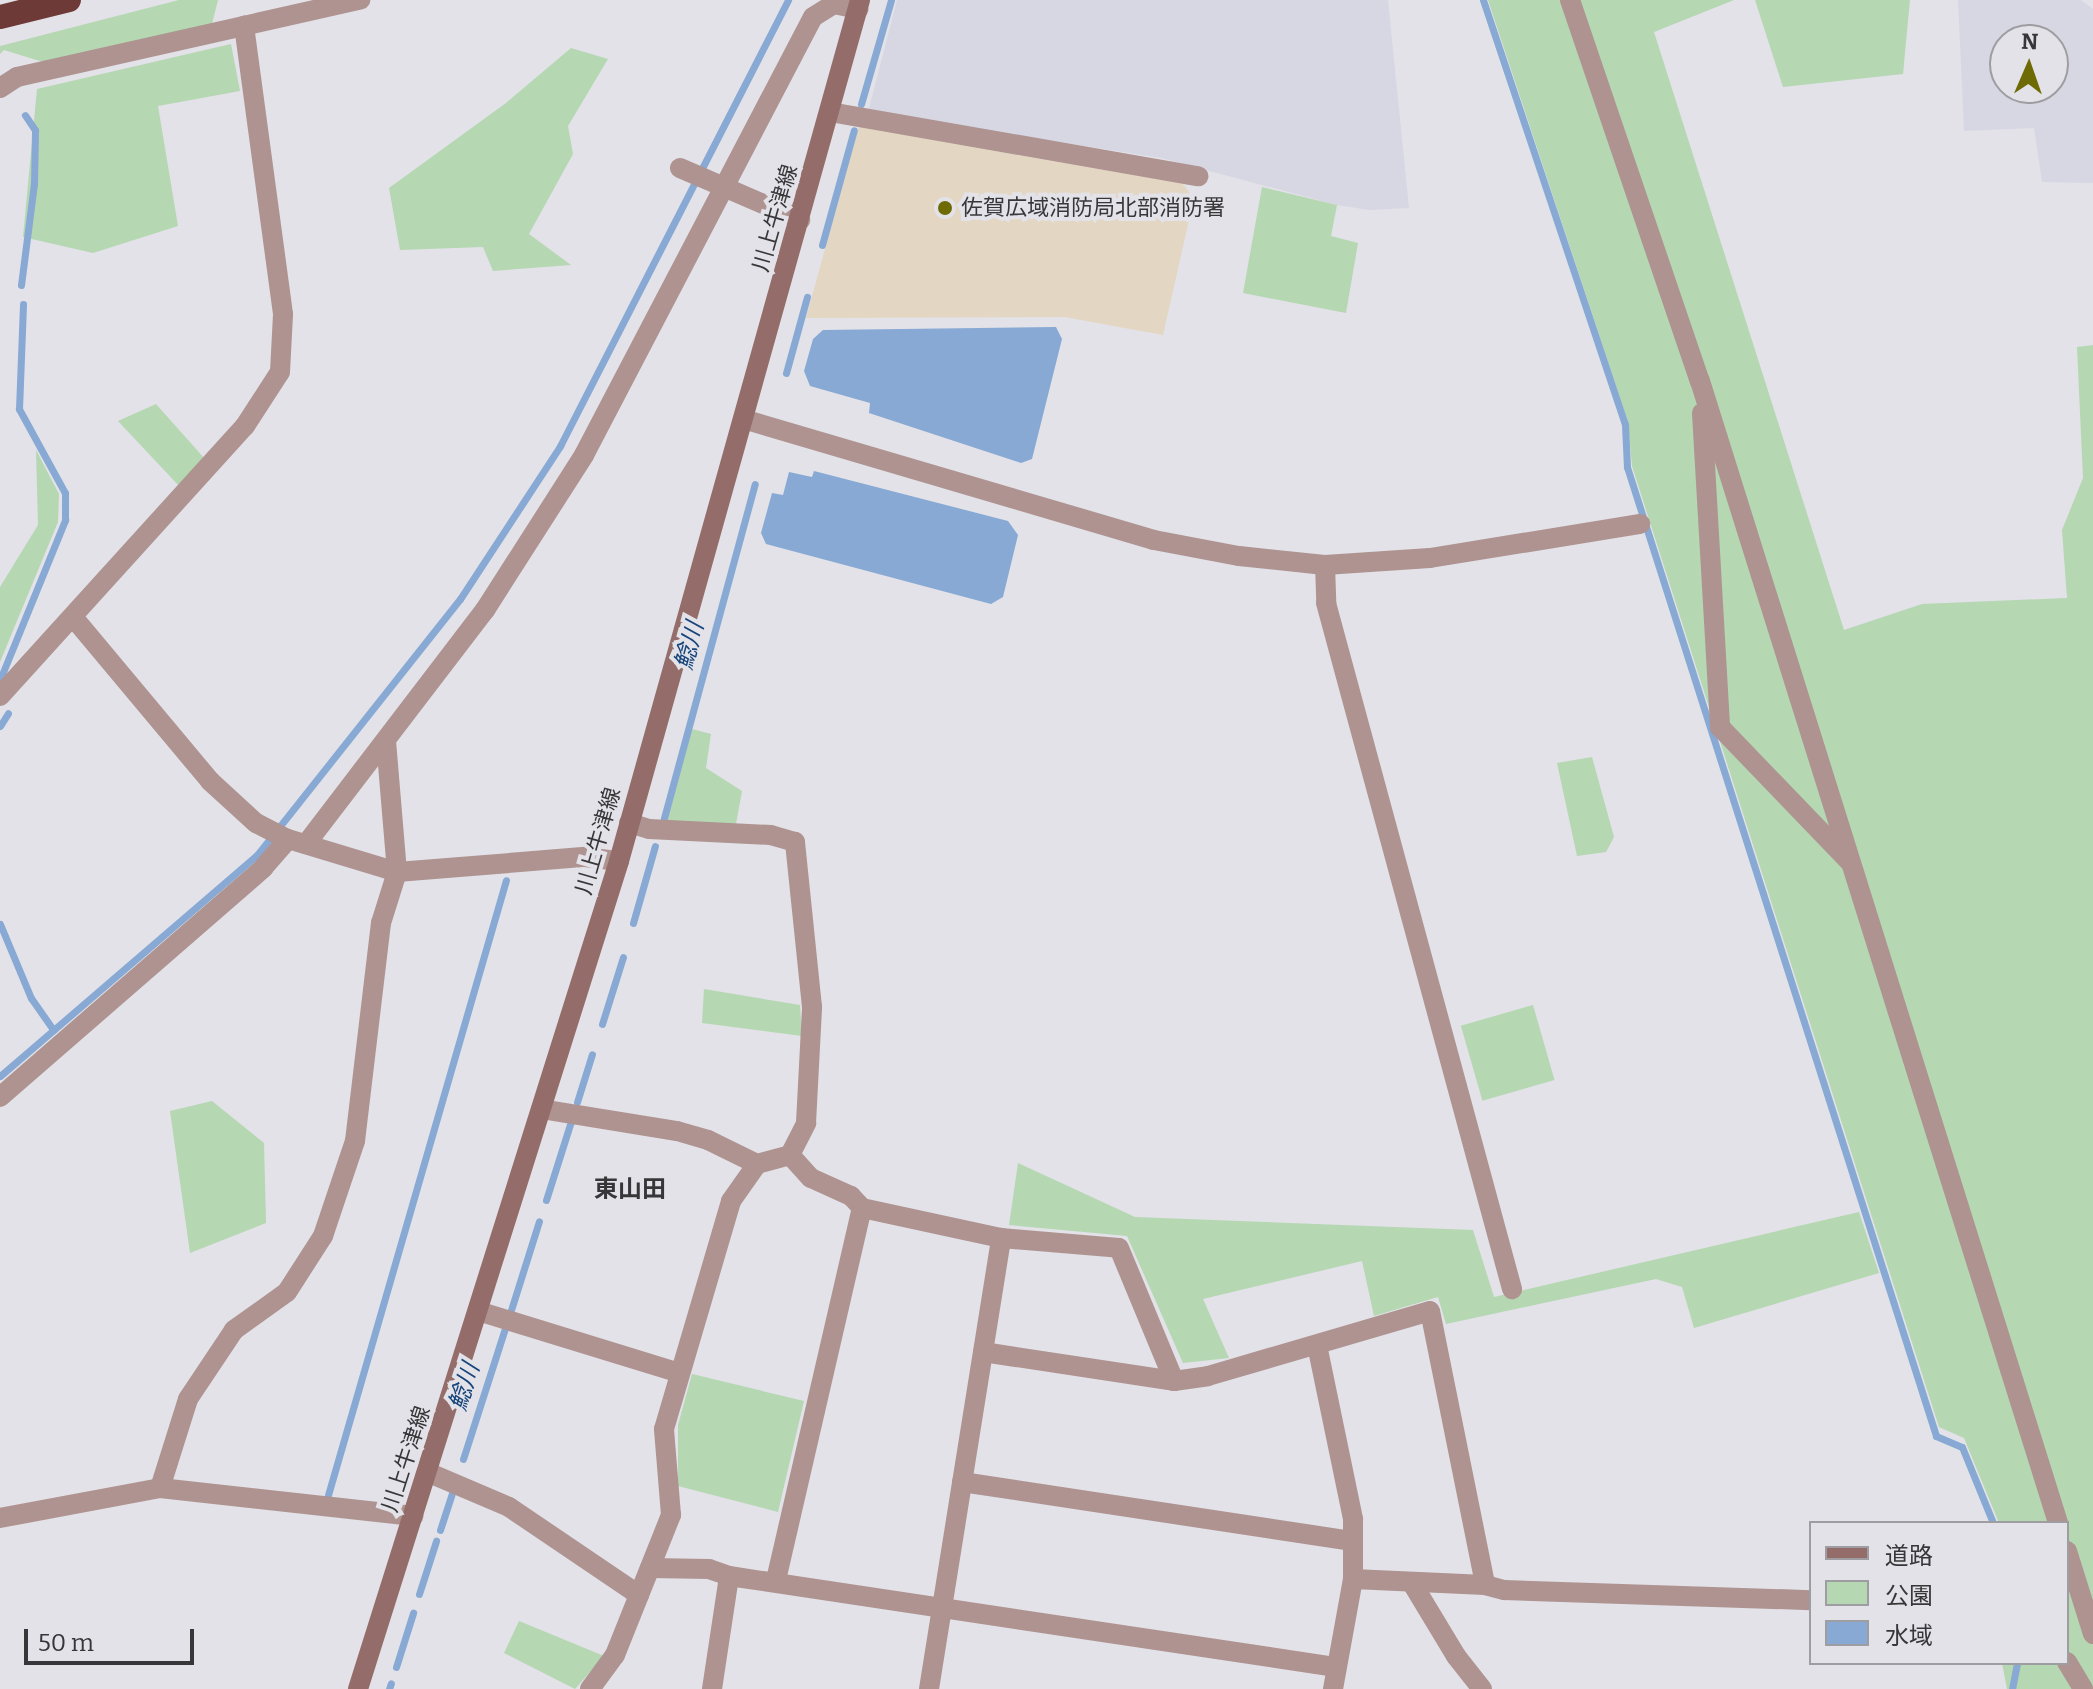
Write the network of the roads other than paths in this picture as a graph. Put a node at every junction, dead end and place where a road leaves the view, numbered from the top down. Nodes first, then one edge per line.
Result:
1 (69, 0) edge
2 (360, 0) edge
3 (1570, 0) edge
4 (859, 4) edge
5 (0, 17) edge
6 (244, 26) junction
7 (0, 88) edge
8 (830, 112) junction
9 (680, 168) dead end
10 (1198, 176) dead end
11 (721, 187) junction
12 (800, 220) junction
13 (1700, 381) junction
14 (743, 419) junction
15 (1640, 524) dead end
16 (1325, 565) junction
17 (73, 617) junction
18 (0, 696) edge
19 (386, 741) junction
20 (629, 823) junction
21 (297, 842) junction
22 (619, 861) junction
23 (1851, 864) junction
24 (397, 872) junction
25 (0, 1097) edge
26 (541, 1109) junction
27 (790, 1155) junction
28 (757, 1164) junction
29 (862, 1208) junction
30 (1001, 1238) junction
31 (1512, 1289) dead end
32 (478, 1311) junction
33 (1317, 1345) junction
34 (983, 1352) junction
35 (680, 1373) junction
36 (1174, 1381) junction
37 (427, 1472) junction
38 (962, 1482) junction
39 (160, 1488) junction
40 (413, 1516) junction
41 (0, 1518) edge
42 (2057, 1521) edge
43 (1353, 1541) junction
44 (2069, 1557) edge
45 (650, 1568) junction
46 (729, 1576) junction
47 (1353, 1579) junction
48 (776, 1580) junction
49 (1412, 1583) junction
50 (1485, 1585) junction
51 (639, 1595) junction
52 (1809, 1600) edge
53 (942, 1606) junction
54 (2093, 1634) edge
55 (2069, 1665) edge
56 (1336, 1667) junction
57 (358, 1689) edge
58 (590, 1689) edge
59 (712, 1689) edge
60 (929, 1689) edge
61 (1333, 1689) edge
62 (1482, 1689) edge
63 (2083, 1689) edge

1 - 5 highway
2 - 6 street
3 - 13 street
4 - 8 main road, 川上牛津線
4 - 11 street
6 - 7 street
6 - 17 street
8 - 10 street
8 - 12 main road, 川上牛津線
9 - 11 street
11 - 12 street
11 - 19 street
12 - 14 main road, 川上牛津線
13 - 23 street
13 - 23 street
14 - 16 street
14 - 20 main road, 川上牛津線
15 - 16 street
16 - 31 street
17 - 18 street
17 - 21 street
19 - 21 street
19 - 24 street
20 - 22 main road, 川上牛津線
20 - 27 street
21 - 24 street
21 - 25 street
22 - 24 street
22 - 26 main road, 川上牛津線
23 - 42 street
24 - 39 street
26 - 28 street
26 - 32 main road, 川上牛津線
27 - 28 street
27 - 29 street
28 - 35 street
29 - 30 street
29 - 48 street
30 - 34 street
30 - 36 street
32 - 35 street
32 - 37 main road, 川上牛津線
33 - 36 street
33 - 43 street
33 - 50 street
34 - 36 street
34 - 38 street
35 - 45 street
37 - 40 main road, 川上牛津線
37 - 51 street
38 - 43 street
38 - 53 street
39 - 40 street
39 - 41 street
40 - 57 main road, 川上牛津線
43 - 47 street
44 - 54 street
45 - 46 street
45 - 51 street
46 - 48 street
46 - 59 street
47 - 49 street
47 - 56 street
48 - 53 street
49 - 50 street
49 - 62 street
50 - 52 street
51 - 58 street
53 - 56 street
53 - 60 street
55 - 63 street
56 - 61 street

